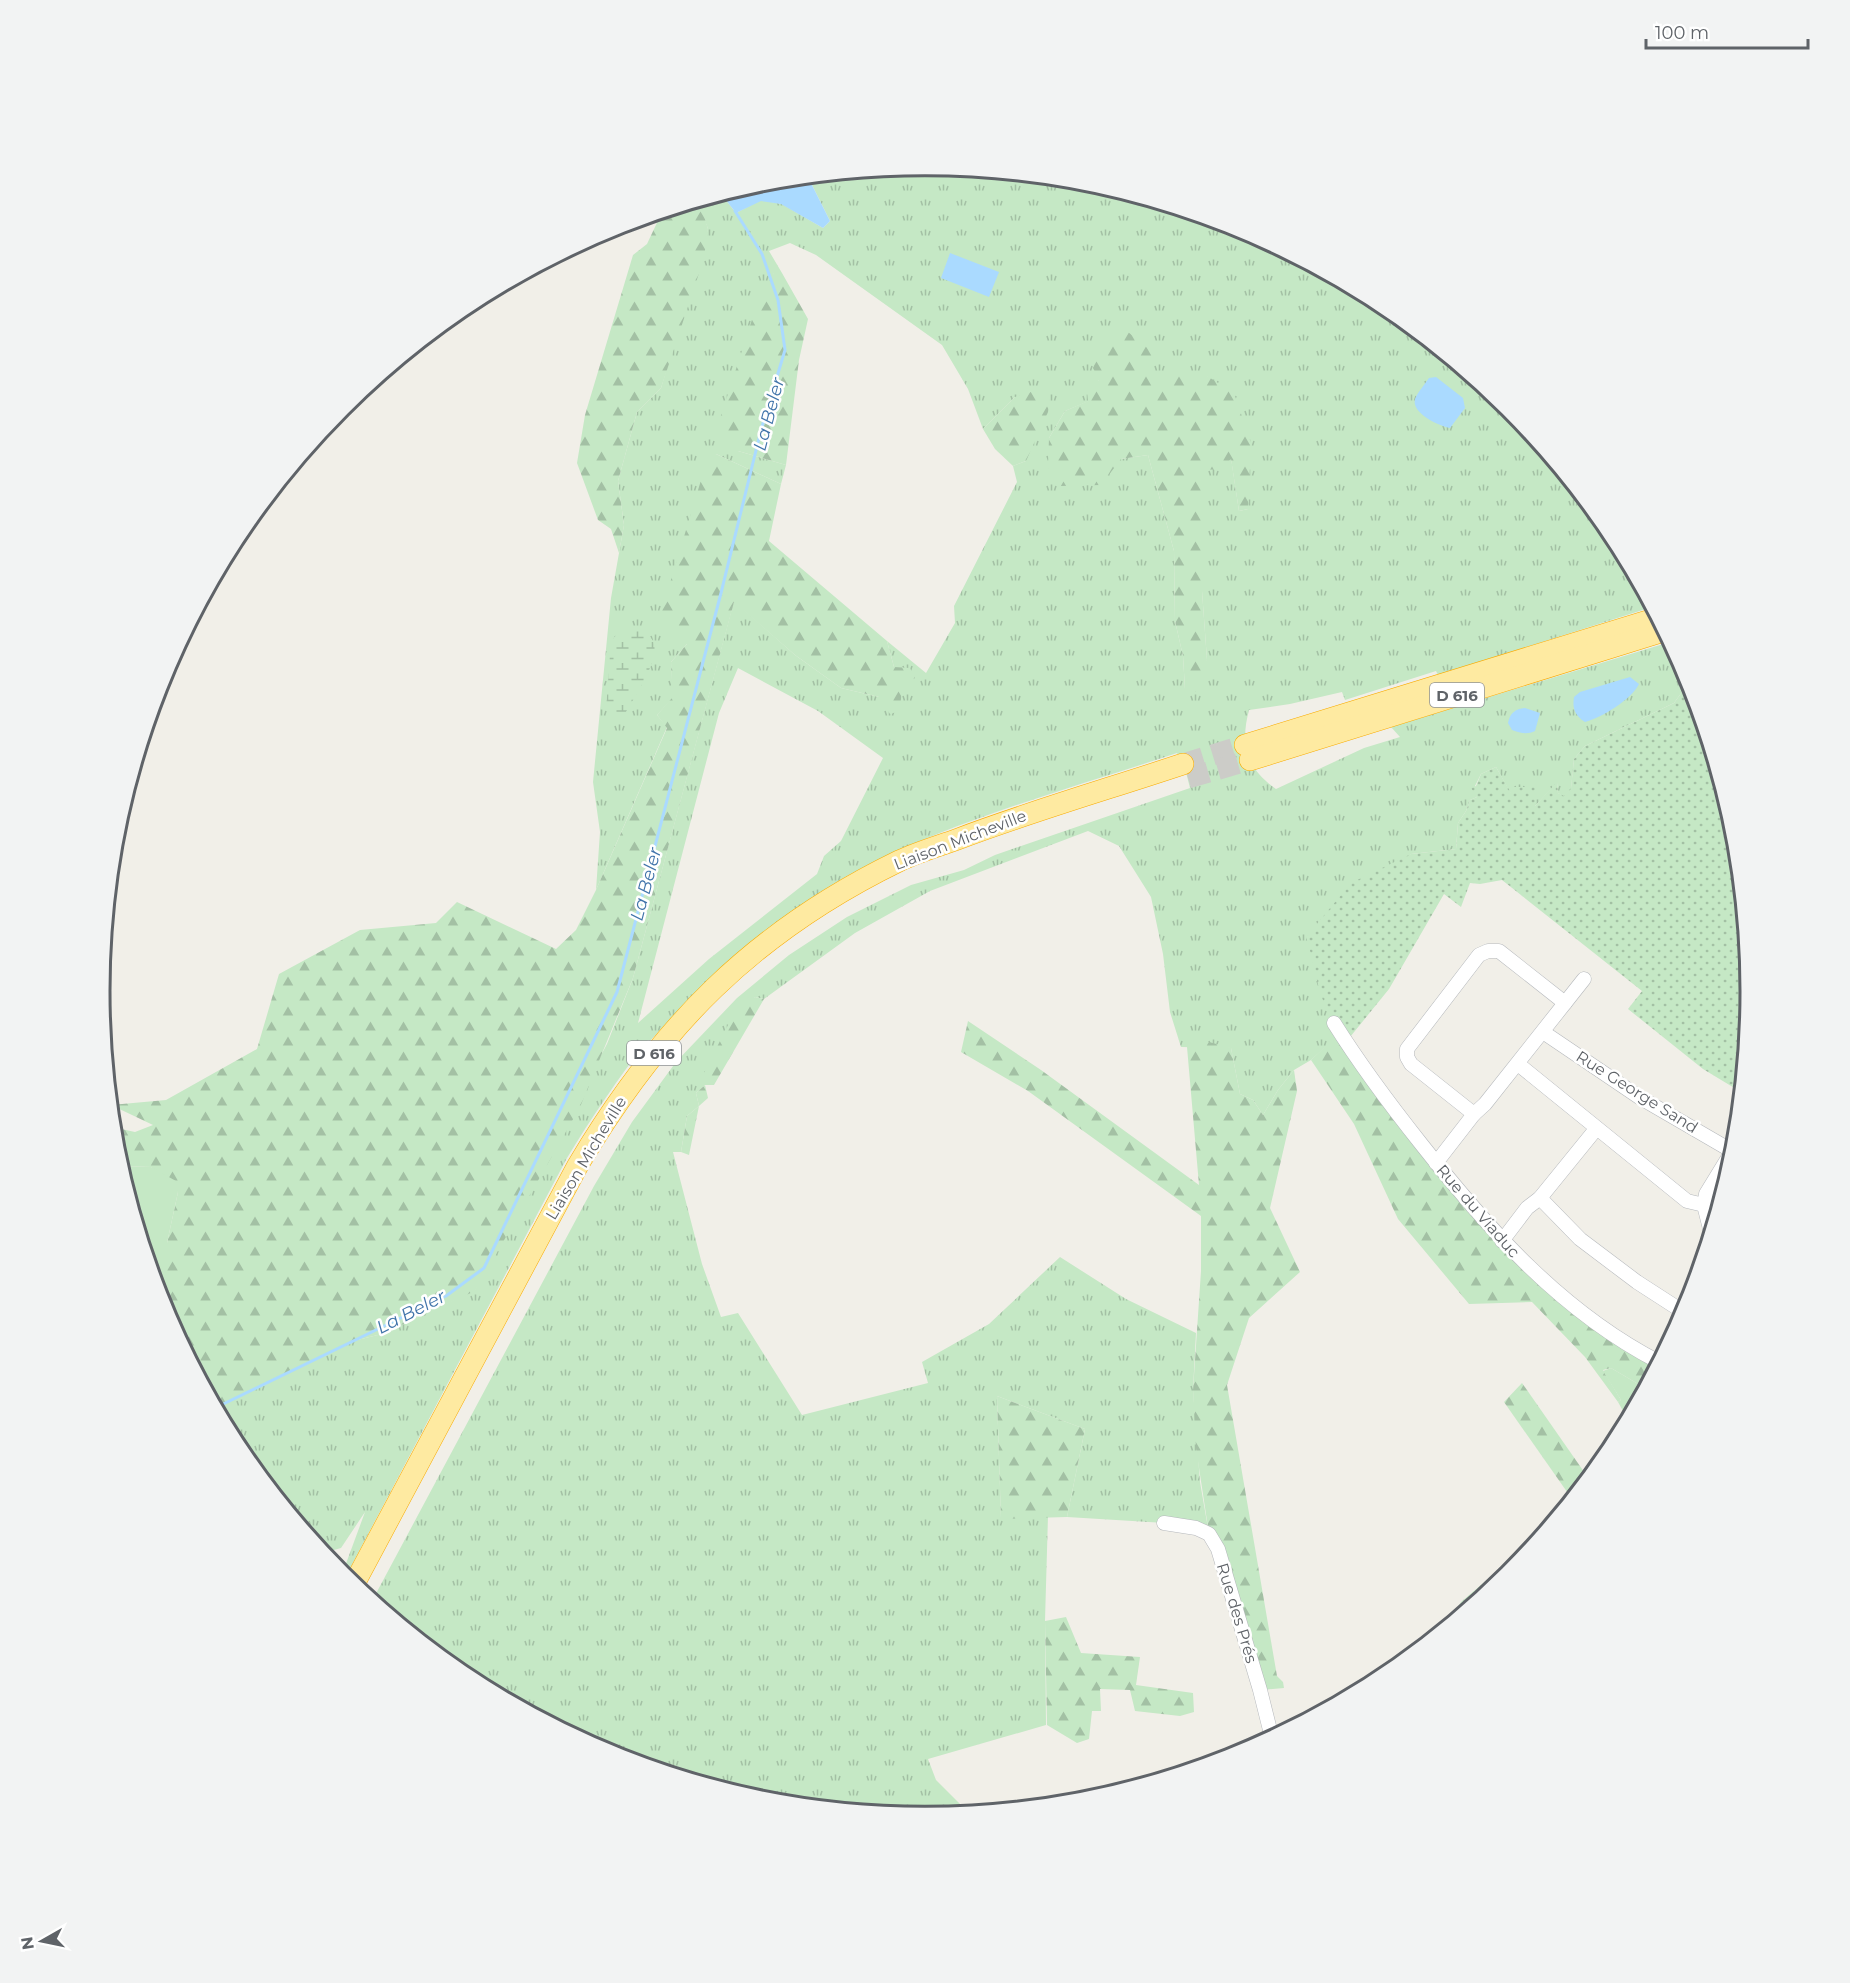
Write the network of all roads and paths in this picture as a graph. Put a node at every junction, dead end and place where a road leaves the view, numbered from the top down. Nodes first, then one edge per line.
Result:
1 (1650, 620) edge
2 (1657, 633) edge
3 (1584, 979) dead end
4 (1565, 1003) junction
5 (1334, 1023) dead end
6 (1543, 1032) junction
7 (1518, 1064) junction
8 (1474, 1114) junction
9 (1596, 1129) junction
10 (1726, 1144) edge
11 (1436, 1163) junction
12 (1721, 1170) edge
13 (1540, 1198) junction
14 (1704, 1205) junction
15 (1708, 1220) edge
16 (1502, 1241) junction
17 (1676, 1307) edge
18 (1652, 1359) edge
19 (1164, 1523) dead end
20 (358, 1577) edge
21 (368, 1587) edge
22 (1270, 1730) edge

1 - 2 highway, D 616
3 - 4 street
4 - 6 street
4 - 8 street
5 - 11 street, Rue du Viaduc
6 - 7 street
6 - 10 street, Rue George Sand
7 - 8 street
7 - 9 street
8 - 11 street
9 - 13 street
9 - 14 street
11 - 16 street, Rue du Viaduc
12 - 14 street
13 - 16 street
13 - 17 street
14 - 15 street
16 - 18 street, Rue du Viaduc
19 - 22 street, Rue des Prés
20 - 21 highway, Liaison Micheville / D 616

